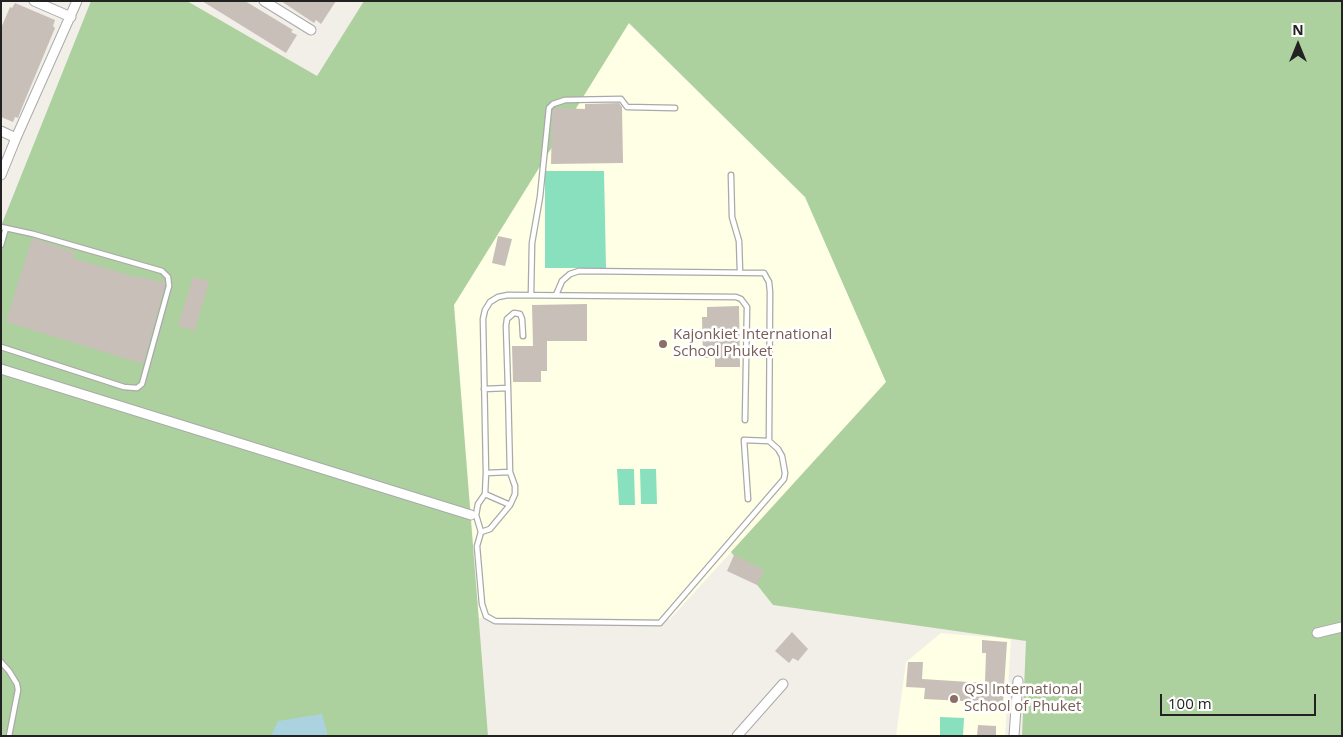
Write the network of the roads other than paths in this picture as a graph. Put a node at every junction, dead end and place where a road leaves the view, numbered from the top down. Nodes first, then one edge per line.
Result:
1 (34, 1) edge
2 (77, 1) edge
3 (264, 1) edge
4 (71, 17) junction
5 (311, 30) dead end
6 (675, 108) dead end
7 (1, 131) edge
8 (16, 138) junction
9 (1, 175) edge
10 (731, 175) dead end
11 (4, 227) edge
12 (1, 245) edge
13 (740, 272) junction
14 (531, 295) junction
15 (556, 295) junction
16 (523, 336) dead end
17 (1, 347) edge
18 (1, 369) edge
19 (484, 388) junction
20 (508, 388) junction
21 (745, 420) dead end
22 (769, 441) junction
23 (510, 472) junction
24 (486, 473) junction
25 (485, 494) junction
26 (748, 499) dead end
27 (510, 505) junction
28 (474, 515) junction
29 (481, 532) junction
30 (1342, 628) edge
31 (1316, 633) dead end
32 (1, 662) edge
33 (1018, 681) dead end
34 (783, 684) dead end
35 (9, 736) edge
36 (737, 736) edge
37 (1014, 736) edge

1 - 4 street
2 - 4 street
3 - 5 street
4 - 8 street
6 - 14 lane
7 - 8 street
8 - 9 street
10 - 13 lane
11 - 12 lane
11 - 17 lane
13 - 15 lane
13 - 22 lane
14 - 15 lane
14 - 19 lane
15 - 21 lane
16 - 20 lane
18 - 28 street
19 - 20 lane
19 - 24 lane
20 - 23 lane
22 - 26 lane
22 - 29 lane
23 - 24 lane
23 - 27 lane
24 - 25 lane
25 - 27 lane
25 - 28 lane
27 - 29 lane
28 - 29 lane
30 - 31 street
32 - 35 lane
33 - 37 street
34 - 36 street

